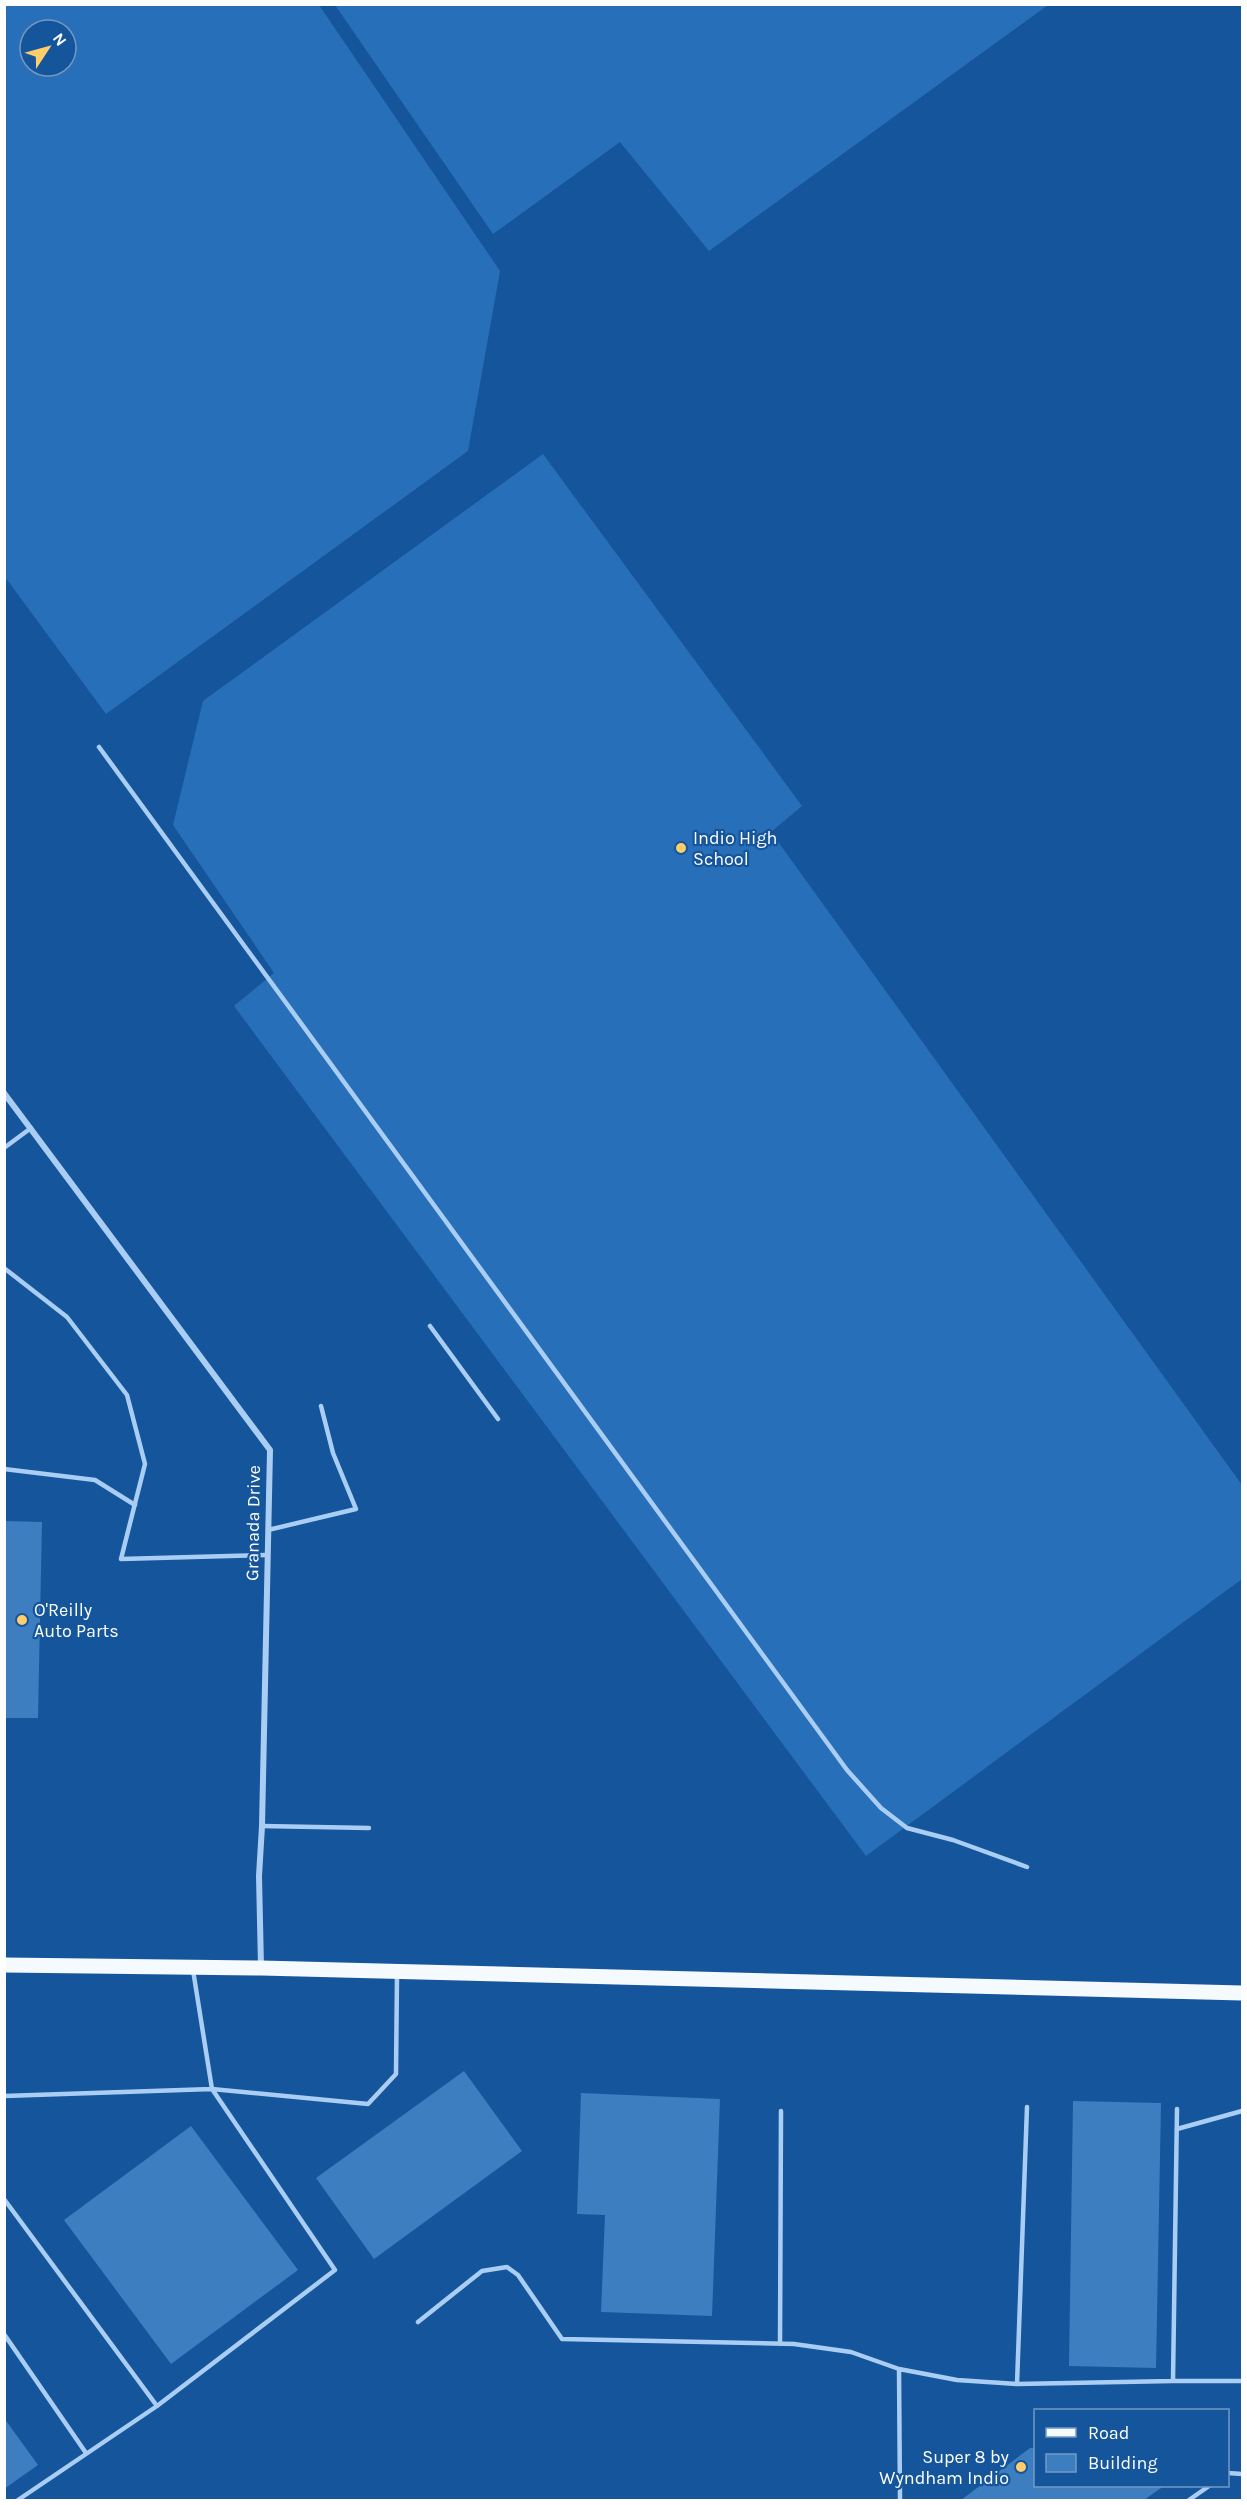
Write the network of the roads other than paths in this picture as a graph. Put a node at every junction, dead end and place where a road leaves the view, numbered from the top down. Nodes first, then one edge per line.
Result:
1 (99, 747) dead end
2 (4, 1093) edge
3 (31, 1128) junction
4 (4, 1148) edge
5 (4, 1268) edge
6 (430, 1326) dead end
7 (321, 1406) dead end
8 (498, 1419) dead end
9 (4, 1469) edge
10 (135, 1505) junction
11 (268, 1530) junction
12 (267, 1555) junction
13 (262, 1826) junction
14 (369, 1827) dead end
15 (1028, 1867) dead end
16 (4, 1965) edge
17 (192, 1968) junction
18 (261, 1968) junction
19 (397, 1972) junction
20 (1242, 1993) edge
21 (212, 2088) junction
22 (4, 2096) edge
23 (1027, 2107) dead end
24 (1178, 2109) dead end
25 (781, 2111) dead end
26 (1242, 2111) edge
27 (1177, 2129) junction
28 (4, 2199) edge
29 (418, 2322) dead end
30 (4, 2334) edge
31 (780, 2344) junction
32 (899, 2369) junction
33 (1173, 2381) junction
34 (1242, 2381) edge
35 (1017, 2384) junction
36 (158, 2406) junction
37 (86, 2453) junction
38 (1208, 2487) edge
39 (18, 2500) edge
40 (900, 2500) edge
41 (1189, 2500) edge

1 - 15 lane
2 - 3 street, Granada Drive
3 - 4 lane
3 - 11 street, Granada Drive
5 - 10 lane
6 - 8 lane
7 - 11 lane
9 - 10 lane
10 - 12 lane
11 - 12 street, Granada Drive
12 - 13 street, Granada Drive
13 - 14 lane
13 - 18 street, Granada Drive
16 - 17 main road
17 - 18 main road
17 - 21 lane
18 - 19 main road
19 - 20 main road
19 - 21 lane
21 - 22 lane
21 - 36 lane
23 - 35 lane
24 - 27 lane
25 - 31 lane
26 - 27 lane
27 - 33 lane
28 - 36 lane
29 - 31 lane
30 - 37 lane
31 - 32 lane
32 - 35 lane
32 - 40 lane
33 - 34 lane
33 - 35 lane
36 - 37 lane
37 - 39 lane
38 - 41 lane

